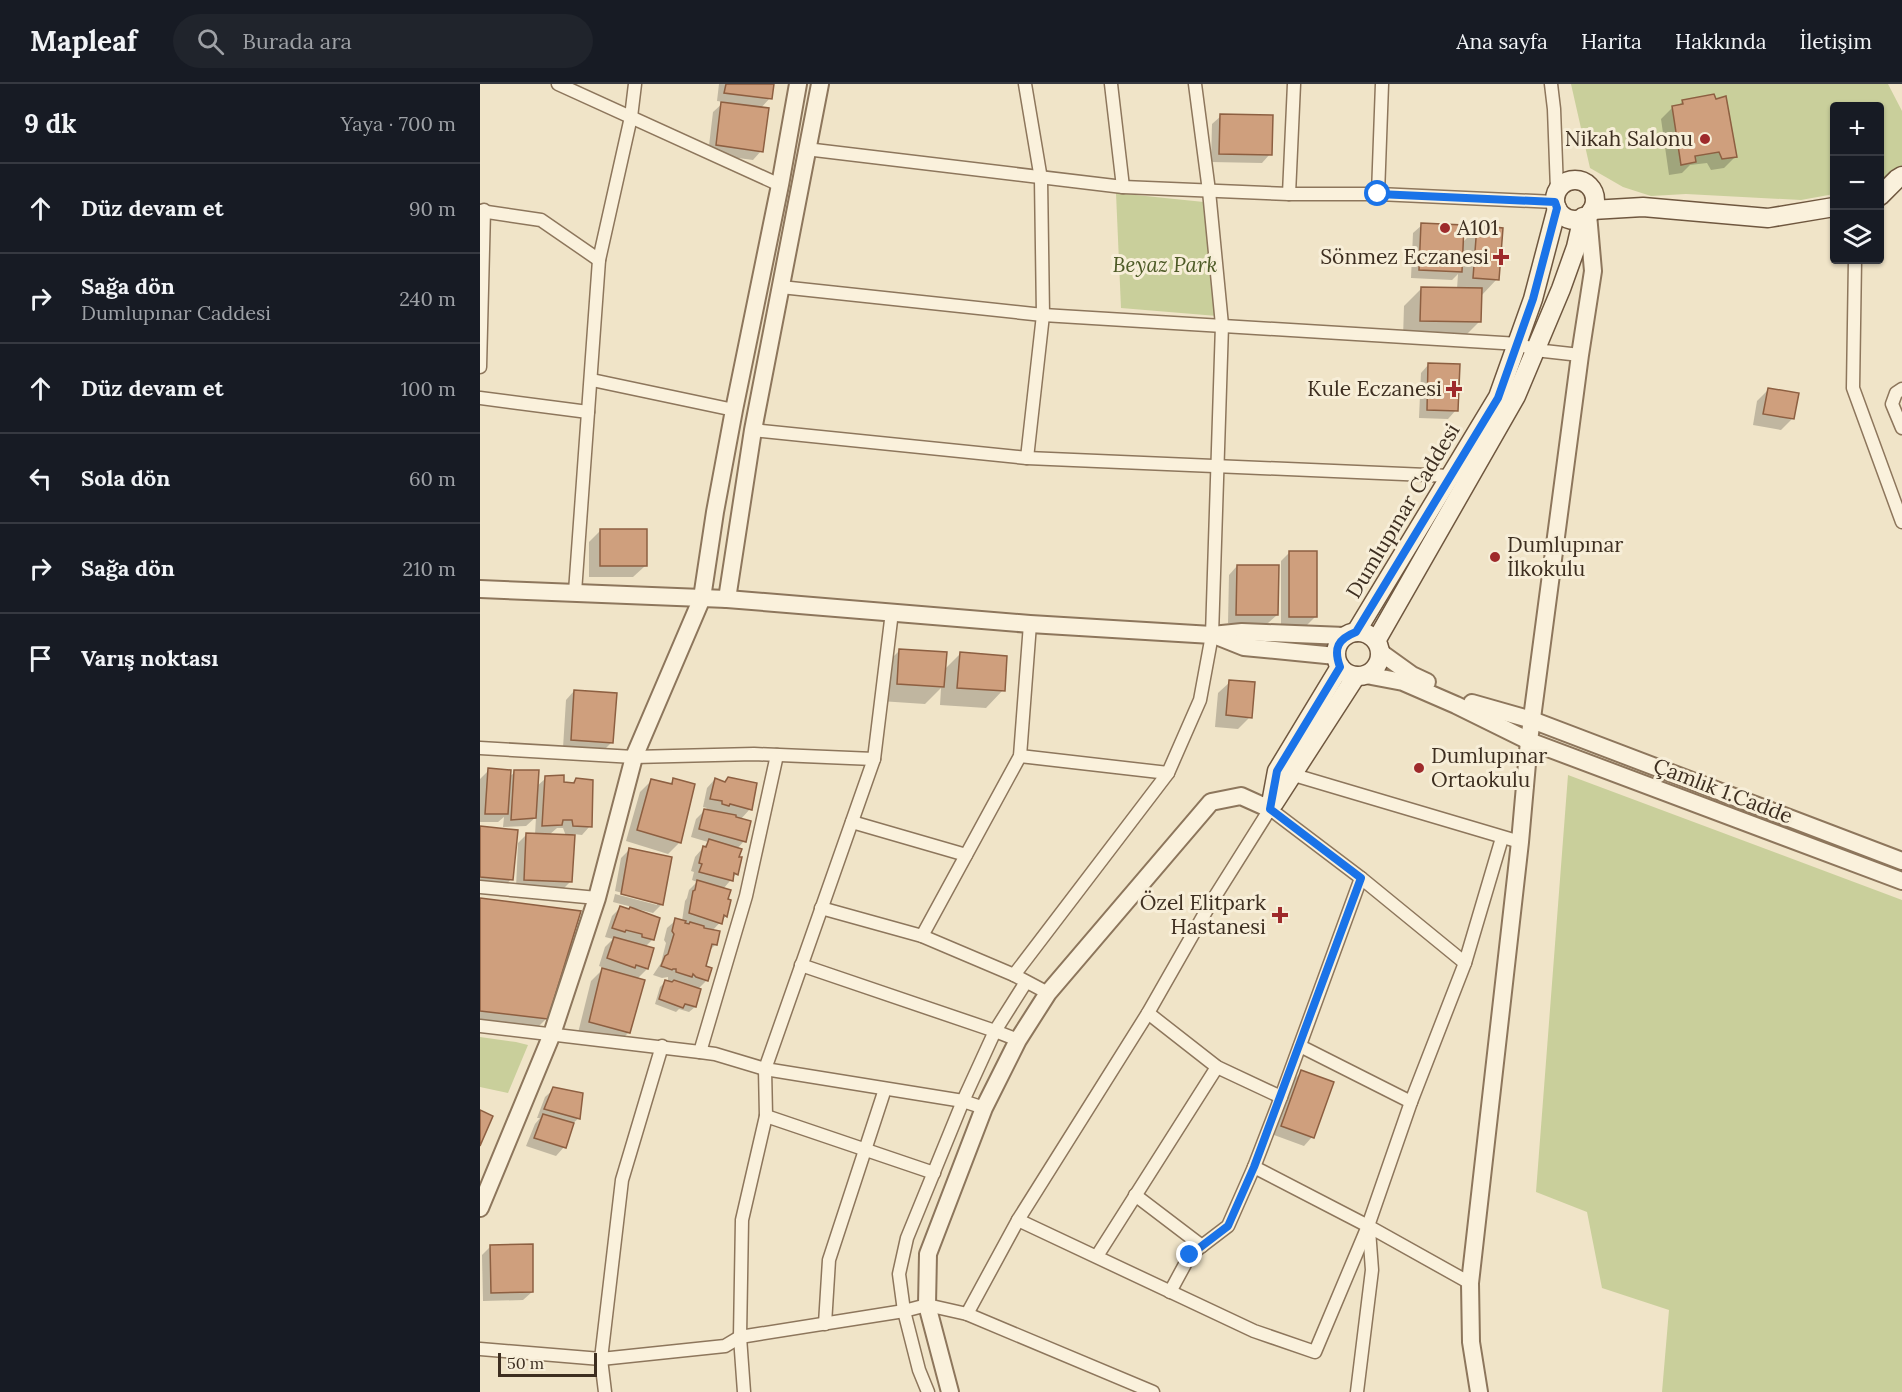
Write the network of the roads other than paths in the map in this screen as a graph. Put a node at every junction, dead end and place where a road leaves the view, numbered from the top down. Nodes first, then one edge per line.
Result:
1 (558, 84) edge
2 (635, 84) edge
3 (798, 84) edge
4 (820, 84) edge
5 (1025, 84) edge
6 (1111, 84) edge
7 (1196, 84) edge
8 (1294, 84) edge
9 (1382, 84) edge
10 (1551, 84) edge
11 (631, 117) junction
12 (806, 149) junction
13 (1041, 178) junction
14 (1901, 179) edge
15 (780, 185) junction
16 (1123, 187) junction
17 (1209, 191) junction
18 (1884, 193) edge
19 (1290, 194) junction
20 (1378, 194) junction
21 (1556, 200) junction
22 (1589, 208) junction
23 (1830, 208) edge
24 (482, 211) edge
25 (600, 260) junction
26 (1855, 264) edge
27 (781, 287) junction
28 (1043, 315) junction
29 (1222, 325) junction
30 (1527, 347) junction
31 (1580, 355) junction
32 (480, 367) edge
33 (592, 380) junction
34 (1902, 388) edge
35 (480, 398) edge
36 (734, 410) junction
37 (588, 412) junction
38 (1902, 428) edge
39 (753, 430) junction
40 (1027, 458) junction
41 (1218, 465) junction
42 (1450, 476) junction
43 (1902, 522) edge
44 (480, 589) edge
45 (575, 592) junction
46 (702, 598) junction
47 (727, 599) junction
48 (892, 612) junction
49 (1030, 624) junction
50 (1351, 634) junction
51 (1212, 635) junction
52 (1378, 647) junction
53 (1350, 669) junction
54 (1532, 720) junction
55 (1528, 741) junction
56 (480, 748) edge
57 (777, 755) junction
58 (1020, 756) junction
59 (634, 757) junction
60 (874, 759) junction
61 (1168, 773) junction
62 (1293, 775) junction
63 (1270, 809) junction
64 (852, 822) junction
65 (1502, 838) junction
66 (1520, 842) junction
67 (966, 855) junction
68 (1902, 861) edge
69 (1361, 878) junction
70 (1902, 881) edge
71 (480, 887) edge
72 (597, 898) junction
73 (822, 908) junction
74 (922, 936) junction
75 (1465, 963) junction
76 (801, 965) junction
77 (1014, 975) junction
78 (1026, 982) junction
79 (1048, 993) junction
80 (1148, 1013) junction
81 (480, 1026) edge
82 (995, 1031) junction
83 (552, 1034) junction
84 (1018, 1040) junction
85 (662, 1046) junction
86 (1300, 1046) junction
87 (700, 1052) junction
88 (1217, 1066) junction
89 (765, 1069) junction
90 (885, 1089) junction
91 (1281, 1097) junction
92 (963, 1101) junction
93 (1411, 1102) junction
94 (984, 1108) junction
95 (766, 1116) junction
96 (865, 1150) junction
97 (1254, 1167) junction
98 (934, 1173) junction
99 (1136, 1195) junction
100 (480, 1208) edge
101 (1018, 1220) junction
102 (1368, 1226) junction
103 (1202, 1246) junction
104 (1097, 1256) junction
105 (1470, 1283) junction
106 (1170, 1292) junction
107 (927, 1305) junction
108 (904, 1311) junction
109 (966, 1314) junction
110 (825, 1324) junction
111 (740, 1337) junction
112 (480, 1349) edge
113 (601, 1359) junction
114 (1148, 1391) edge
115 (605, 1392) edge
116 (744, 1392) edge
117 (928, 1392) edge
118 (950, 1392) edge
119 (1358, 1392) edge
120 (1479, 1392) edge

1 - 11 street
2 - 11 street
3 - 15 street
4 - 12 street
5 - 13 street
6 - 16 street
7 - 17 street
8 - 19 street
9 - 20 street
10 - 21 street
11 - 15 street
11 - 25 street
12 - 13 street
12 - 27 street
13 - 16 street
13 - 28 street
14 - 18 main road
15 - 36 street
16 - 17 street
17 - 19 street
17 - 29 street
19 - 20 street
20 - 21 street
21 - 22 main road
21 - 22 main road
21 - 30 main road, Dumlupınar Caddesi
22 - 23 main road
22 - 30 main road, Dumlupınar Caddesi
22 - 31 street
24 - 25 street
24 - 32 street
25 - 33 street
26 - 43 street
27 - 28 street
27 - 39 street
28 - 29 street
28 - 40 street
29 - 30 street
29 - 41 street
30 - 31 street
30 - 42 main road, Dumlupınar Caddesi
30 - 52 main road, Dumlupınar Caddesi
31 - 54 street
33 - 36 street
33 - 37 street
34 - 38 street
35 - 37 street
36 - 46 street
37 - 45 street
39 - 40 street
39 - 47 street
40 - 41 street
41 - 42 street
41 - 51 street
42 - 50 main road, Dumlupınar Caddesi
44 - 45 street
45 - 46 street
46 - 47 street
46 - 59 street
47 - 48 street
48 - 49 street
48 - 60 street
49 - 51 street
49 - 58 street
50 - 51 street
50 - 52 main road
50 - 53 main road
51 - 53 street, Çamlık 1.Cadde
51 - 61 street
52 - 53 main road
52 - 54 street
53 - 55 street, Çamlık 1.Cadde
53 - 62 main road
53 - 63 main road
54 - 55 street
54 - 68 street
55 - 66 street
55 - 70 street, Çamlık 1.Cadde
56 - 59 street
57 - 59 street
57 - 60 street
57 - 87 street
58 - 61 street
58 - 67 street
59 - 72 street
60 - 64 street
61 - 77 street
62 - 63 main road
62 - 65 street
63 - 69 street
63 - 79 street
63 - 80 street
64 - 67 street
64 - 73 street
65 - 66 street
65 - 75 street
66 - 105 street
67 - 74 street
69 - 75 street
69 - 86 street
71 - 72 street
72 - 83 street
73 - 74 street
73 - 76 street
74 - 77 street
75 - 93 street
76 - 82 street
76 - 89 street
77 - 78 street
78 - 79 street
78 - 82 street
79 - 84 street
80 - 88 street
80 - 101 street
81 - 83 street
82 - 84 street
82 - 92 street
83 - 85 street
83 - 100 street
84 - 94 street
85 - 87 street
85 - 113 street
86 - 91 street
86 - 93 street
87 - 89 street
88 - 91 street
88 - 99 street
89 - 90 street
89 - 95 street
90 - 92 street
90 - 96 street
91 - 97 street
92 - 94 street
92 - 98 street
93 - 102 street
94 - 107 street
95 - 96 street
95 - 111 street
96 - 98 street
96 - 110 street
97 - 102 street
97 - 103 street
98 - 108 street
99 - 103 street
99 - 104 street
101 - 104 street
101 - 109 street
102 - 105 street
102 - 106 street
102 - 119 street
103 - 106 street
104 - 106 street
105 - 120 street
107 - 108 street
107 - 109 street
107 - 118 street
108 - 110 street
108 - 117 street
109 - 114 street
110 - 111 street
111 - 113 street
111 - 116 street
112 - 113 street
113 - 115 street

